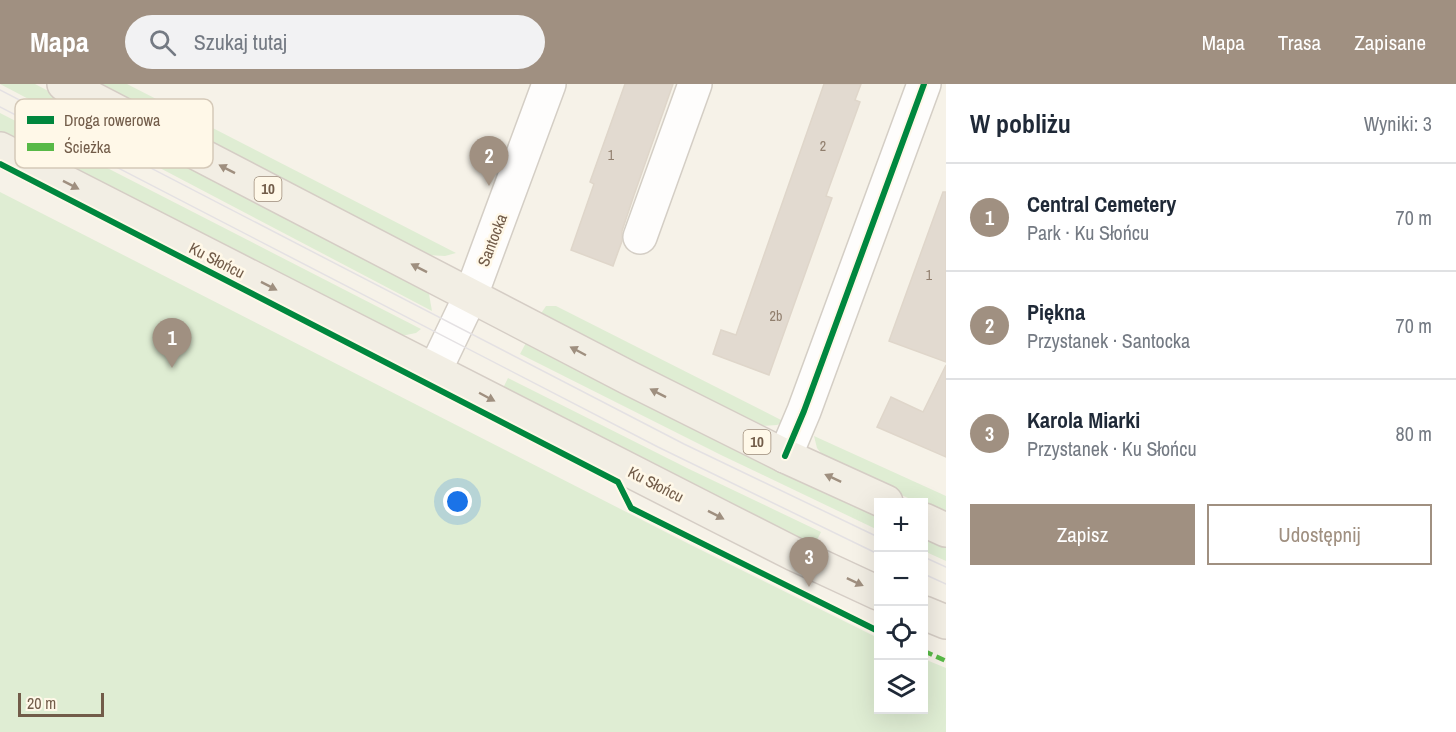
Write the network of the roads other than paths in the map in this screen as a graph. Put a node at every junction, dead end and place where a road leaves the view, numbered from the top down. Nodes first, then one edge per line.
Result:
1 (64, 84) edge
2 (549, 84) edge
3 (695, 84) edge
4 (924, 84) edge
5 (93, 99) edge
6 (0, 149) edge
7 (15, 157) edge
8 (213, 161) edge
9 (37, 168) edge
10 (640, 237) dead end
11 (471, 295) junction
12 (435, 370) junction
13 (785, 456) junction
14 (877, 498) edge
15 (928, 522) edge
16 (946, 530) edge
17 (874, 591) edge
18 (928, 615) edge
19 (946, 622) edge

5 -> 1 main road, 10
2 - 11 street, Santocka
3 - 10 street
4 - 13 street
6 -> 7 main road, Ku Słońcu
11 -> 8 main road, 10
9 -> 12 main road, Ku Słońcu
11 - 12 street
13 -> 11 main road, 10
12 -> 17 main road, Ku Słońcu
14 -> 13 main road, 10
15 - 16 main road
18 - 19 main road

